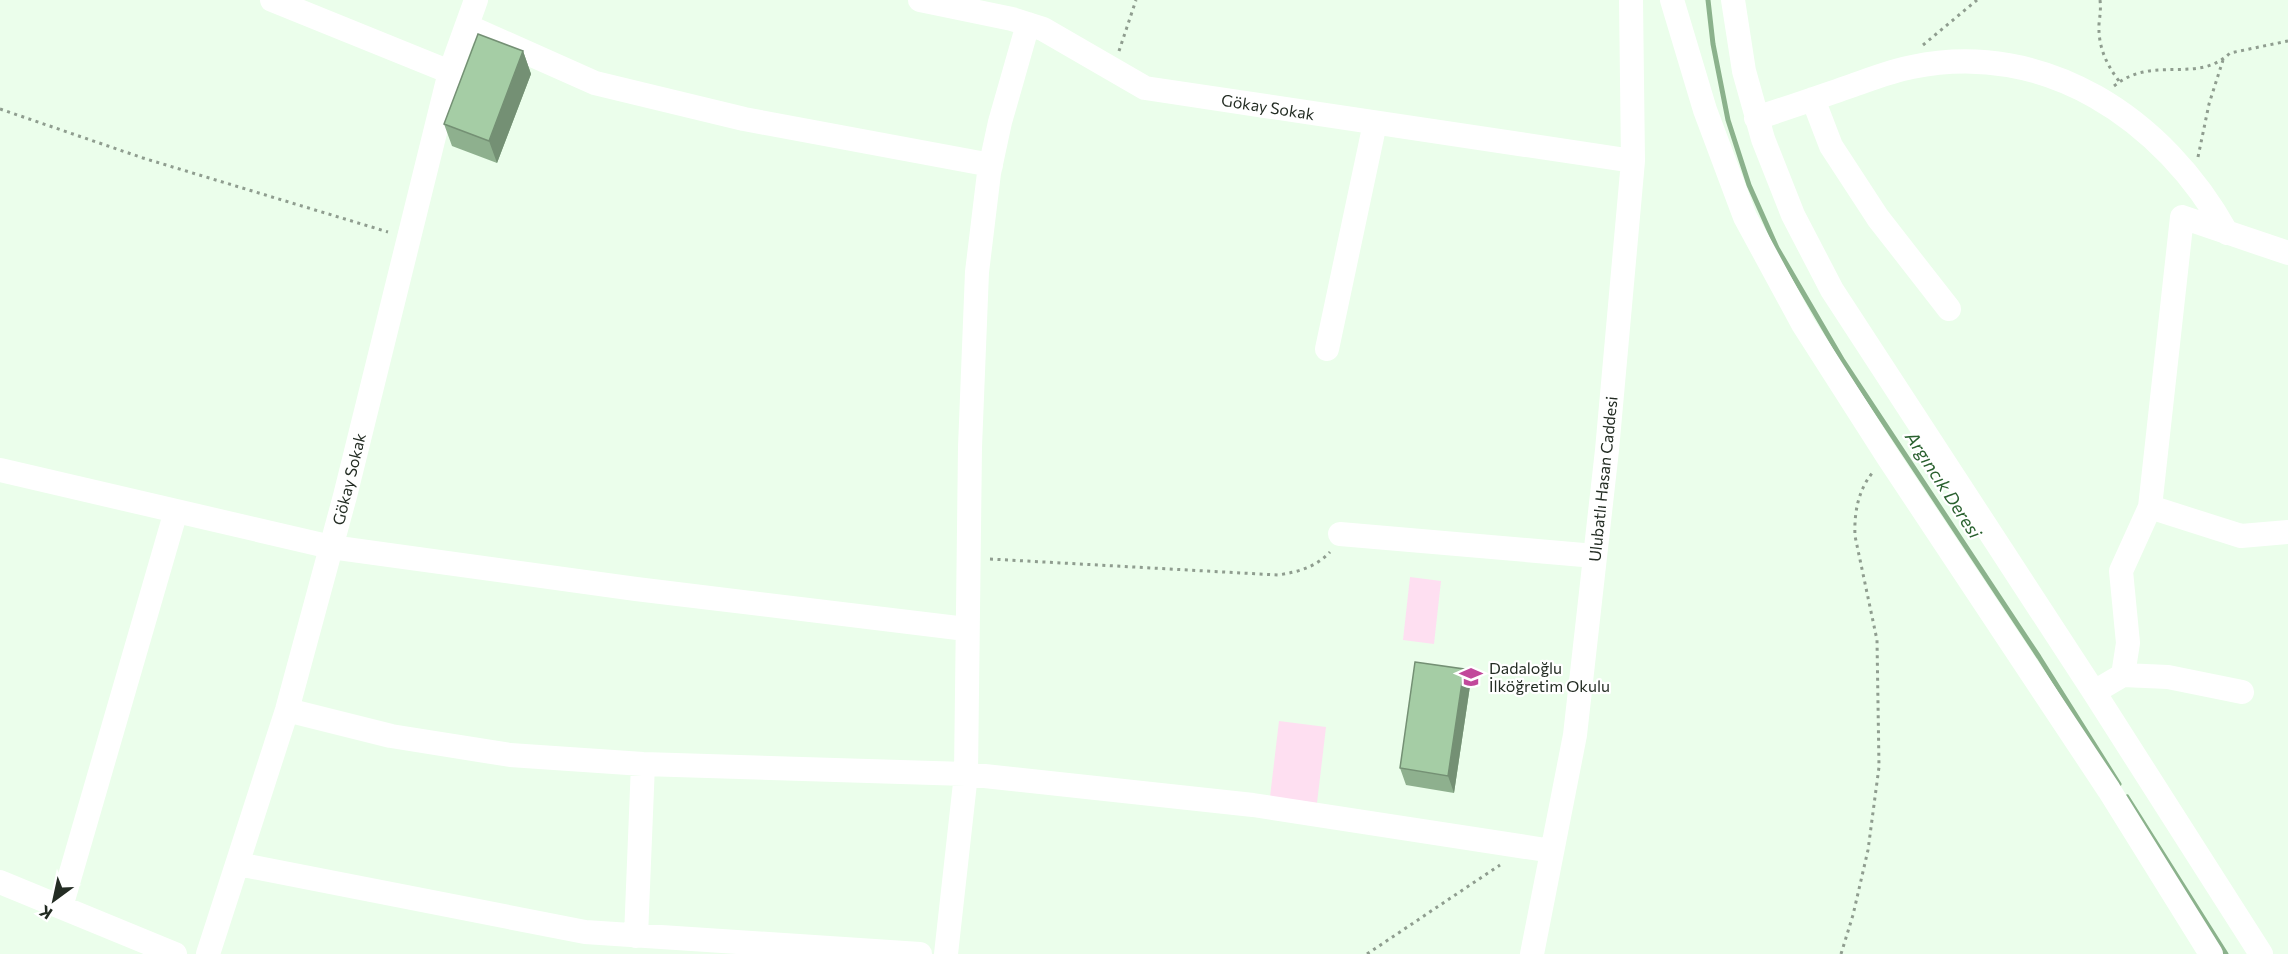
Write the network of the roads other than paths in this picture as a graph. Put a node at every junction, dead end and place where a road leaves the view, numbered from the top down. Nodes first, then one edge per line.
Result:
1 (272, 0) edge
2 (476, 0) edge
3 (920, 0) edge
4 (1631, 0) edge
5 (1672, 0) edge
6 (1733, 0) edge
7 (1028, 24) junction
8 (466, 26) junction
9 (450, 72) junction
10 (1813, 99) junction
11 (1756, 118) junction
12 (1375, 123) junction
13 (1633, 161) junction
14 (991, 165) junction
15 (2227, 233) junction
16 (2288, 253) edge
17 (1949, 309) dead end
18 (1327, 349) dead end
19 (0, 470) edge
20 (2150, 507) junction
21 (176, 511) junction
22 (2288, 532) edge
23 (1340, 534) road end
24 (331, 547) junction
25 (1595, 556) junction
26 (966, 629) junction
27 (2123, 675) junction
28 (2094, 692) junction
29 (2242, 692) dead end
30 (286, 711) junction
31 (643, 764) junction
32 (966, 774) junction
33 (1552, 851) junction
34 (238, 864) junction
35 (0, 882) edge
36 (61, 907) junction
37 (636, 936) junction
38 (175, 954) edge
39 (208, 954) edge
40 (920, 954) edge
41 (946, 954) edge
42 (1532, 954) edge
43 (2211, 954) edge
44 (2261, 954) edge

1 - 9 street
2 - 8 street, Gökay Sokak
3 - 7 street, Gökay Sokak
4 - 13 street, Ulubatlı Hasan Caddesi
5 - 43 street
6 - 11 street
7 - 12 street, Gökay Sokak
7 - 14 street
8 - 9 street, Gökay Sokak
8 - 14 street
9 - 24 street, Gökay Sokak
10 - 11 street
10 - 15 street
10 - 17 street
11 - 28 street
12 - 13 street, Gökay Sokak
12 - 18 street
13 - 25 street, Ulubatlı Hasan Caddesi
14 - 26 street
15 - 16 street
15 - 20 street
19 - 21 street
20 - 22 street
20 - 27 street
21 - 24 street
21 - 36 street
23 - 25 street
24 - 26 street
24 - 30 street, Gökay Sokak
25 - 33 street, Ulubatlı Hasan Caddesi
26 - 32 street
27 - 28 street
27 - 29 street
28 - 44 street
30 - 31 street
30 - 34 street, Gökay Sokak
31 - 32 street
31 - 37 street
32 - 33 street
32 - 41 street
33 - 42 street, Ulubatlı Hasan Caddesi
34 - 37 street
34 - 39 street, Gökay Sokak
35 - 36 street
36 - 38 street
37 - 40 street

